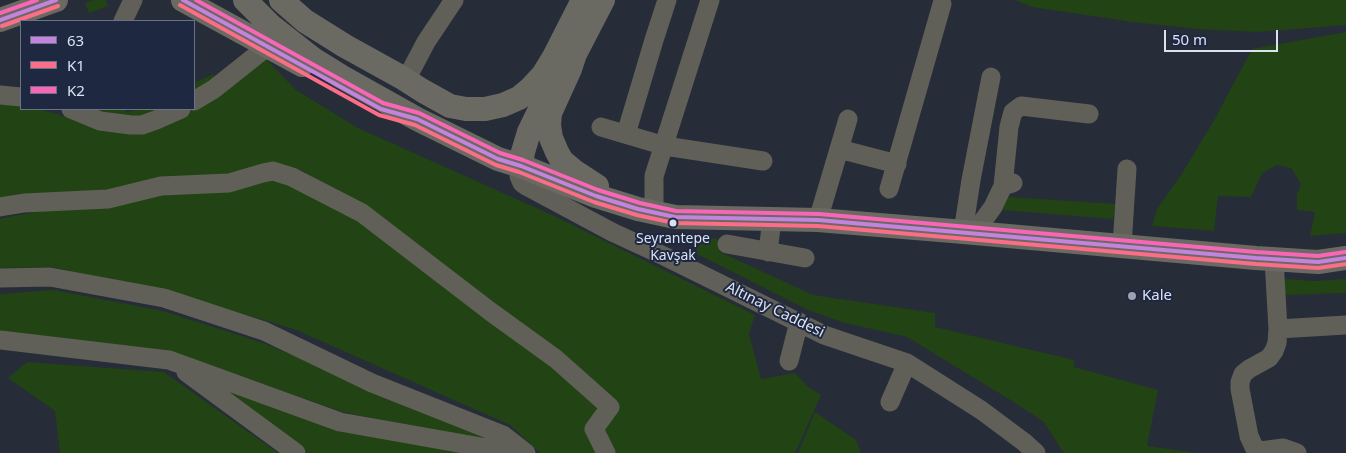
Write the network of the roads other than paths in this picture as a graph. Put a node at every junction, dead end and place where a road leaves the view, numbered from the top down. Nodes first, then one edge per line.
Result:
1 (56, 0) edge
2 (133, 0) edge
3 (183, 0) edge
4 (245, 0) edge
5 (281, 0) edge
6 (454, 0) edge
7 (583, 0) edge
8 (603, 0) edge
9 (668, 0) edge
10 (710, 0) edge
11 (942, 4) dead end
12 (0, 20) edge
13 (123, 20) edge
14 (268, 46) junction
15 (564, 55) junction
16 (991, 77) dead end
17 (406, 80) junction
18 (0, 95) edge
19 (20, 97) edge
20 (195, 100) edge
21 (72, 110) edge
22 (179, 110) edge
23 (1089, 114) dead end
24 (417, 119) junction
25 (848, 119) dead end
26 (601, 127) dead end
27 (626, 134) junction
28 (664, 146) junction
29 (839, 149) junction
30 (763, 161) dead end
31 (896, 164) junction
32 (521, 166) junction
33 (1127, 169) dead end
34 (889, 189) dead end
35 (0, 207) edge
36 (646, 211) junction
37 (772, 219) junction
38 (818, 220) junction
39 (968, 233) junction
40 (727, 244) dead end
41 (1122, 246) junction
42 (768, 252) junction
43 (805, 258) dead end
44 (1346, 258) edge
45 (1274, 259) junction
46 (0, 278) edge
47 (799, 322) junction
48 (1346, 325) edge
49 (1278, 329) junction
50 (0, 340) edge
51 (169, 360) junction
52 (789, 361) dead end
53 (907, 363) junction
54 (890, 402) dead end
55 (469, 449) edge
56 (296, 453) edge
57 (515, 453) edge
58 (526, 453) edge
59 (606, 453) edge
60 (1036, 453) edge
61 (1297, 453) edge

1 - 12 main road
2 - 13 street
3 - 14 main road
4 - 24 main road
5 - 17 main road
6 - 17 street
7 - 15 main road
8 - 15 main road
9 - 27 street
10 - 28 street
11 - 31 street
14 - 20 street
14 - 24 main road
15 - 17 main road
15 - 32 main road
15 - 36 main road
16 - 39 street
18 - 19 street
21 - 22 street
23 - 39 street
24 - 32 main road
25 - 29 street
26 - 27 street
27 - 28 street
28 - 30 street
28 - 36 street
29 - 31 street
29 - 38 street
31 - 34 street
32 - 36 main road
32 - 47 street, Altınay Caddesi
33 - 41 street
35 - 59 street
36 - 37 main road
37 - 38 main road
37 - 42 street
38 - 39 main road
39 - 41 main road
40 - 42 street
41 - 45 main road
42 - 43 street
44 - 45 main road
45 - 49 street
46 - 58 street
47 - 52 street
47 - 53 street, Altınay Caddesi
48 - 49 street
49 - 61 street
50 - 51 street
51 - 55 street
51 - 56 street
53 - 54 street
53 - 60 street, Altınay Caddesi
55 - 57 street

